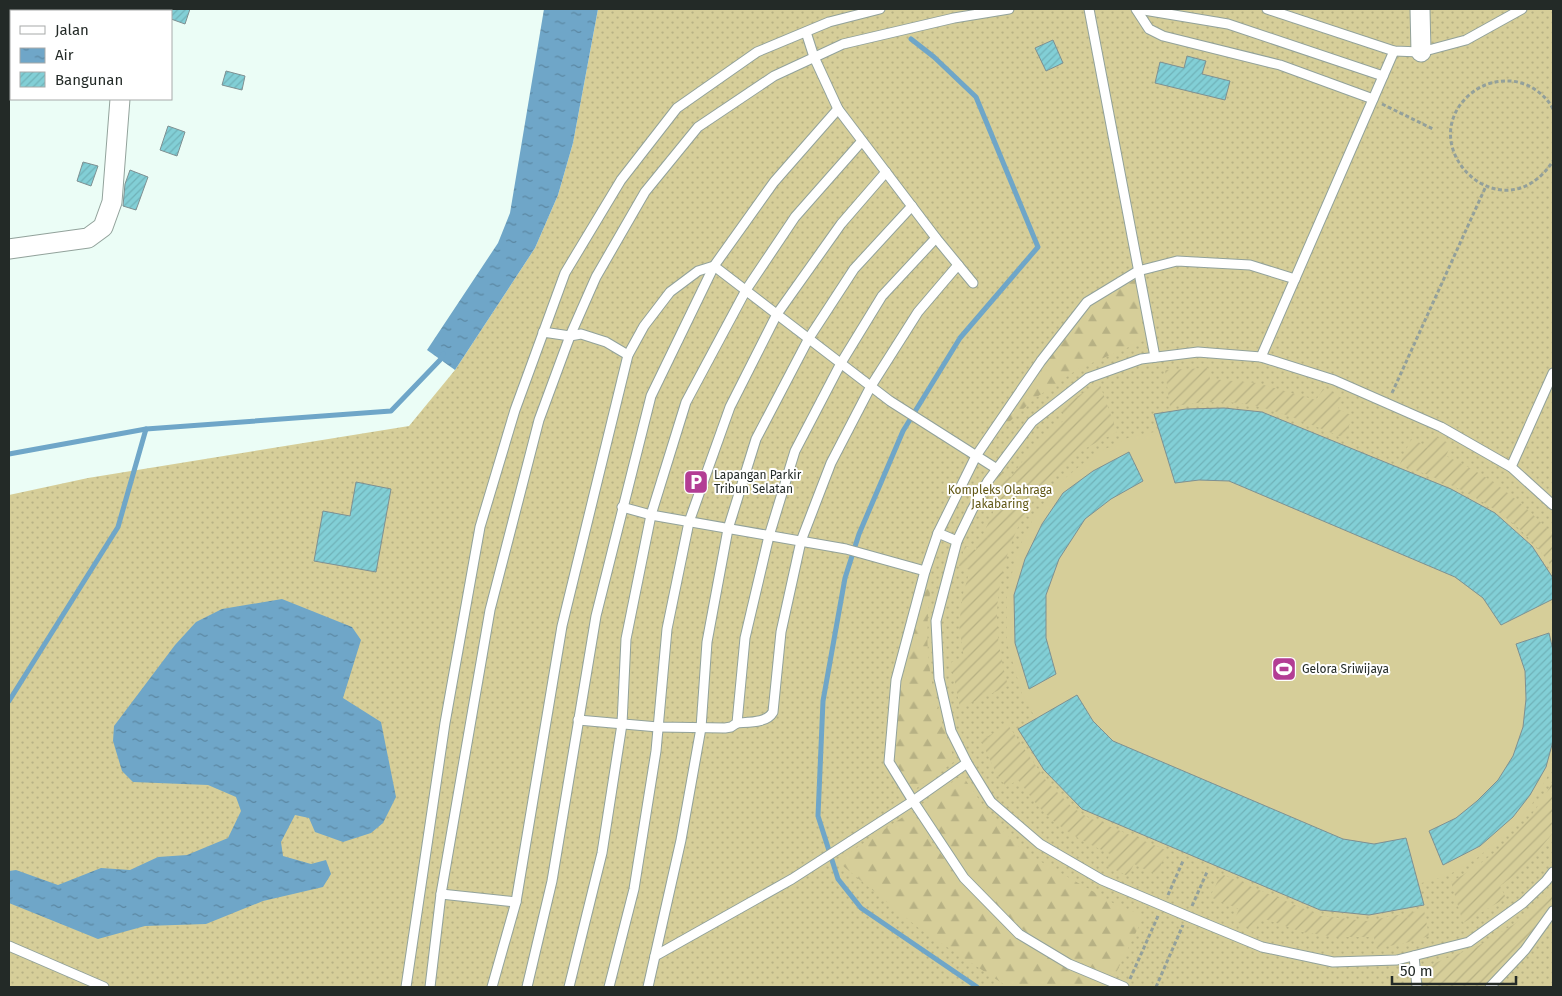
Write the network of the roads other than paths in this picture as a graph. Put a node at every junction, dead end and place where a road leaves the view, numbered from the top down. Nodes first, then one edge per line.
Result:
1 (880, 9) edge
2 (1009, 9) edge
3 (1089, 9) edge
4 (1137, 9) edge
5 (1267, 9) edge
6 (1420, 9) edge
7 (1522, 9) edge
8 (806, 32) junction
9 (1394, 51) junction
10 (1421, 52) junction
11 (814, 57) junction
12 (1383, 76) junction
13 (1373, 99) junction
14 (120, 100) edge
15 (838, 109) junction
16 (862, 141) junction
17 (886, 172) junction
18 (912, 206) junction
19 (936, 238) junction
20 (9, 249) edge
21 (958, 265) junction
22 (714, 266) junction
23 (1138, 271) junction
24 (1295, 279) junction
25 (973, 283) dead end
26 (746, 290) junction
27 (777, 314) junction
28 (544, 332) junction
29 (570, 336) junction
30 (809, 338) junction
31 (628, 355) junction
32 (1155, 357) junction
33 (1261, 357) junction
34 (841, 363) junction
35 (1553, 374) edge
36 (871, 386) junction
37 (1551, 386) edge
38 (976, 456) junction
39 (1511, 467) junction
40 (997, 469) junction
41 (1553, 505) edge
42 (622, 507) junction
43 (651, 515) junction
44 (689, 522) junction
45 (728, 529) junction
46 (938, 533) junction
47 (769, 536) junction
48 (800, 541) junction
49 (957, 541) junction
50 (925, 571) junction
51 (578, 720) junction
52 (737, 723) junction
53 (622, 724) junction
54 (658, 727) junction
55 (701, 728) junction
56 (967, 763) junction
57 (913, 801) junction
58 (1553, 872) edge
59 (441, 894) junction
60 (516, 902) junction
61 (1553, 912) edge
62 (9, 946) edge
63 (655, 956) junction
64 (1414, 956) junction
65 (104, 987) edge
66 (406, 987) edge
67 (430, 987) edge
68 (492, 987) edge
69 (527, 987) edge
70 (570, 987) edge
71 (610, 987) edge
72 (648, 987) edge
73 (1125, 987) edge
74 (1417, 987) edge
75 (1490, 987) edge

1 - 8 lane
2 - 11 lane
3 - 23 lane
4 - 12 lane
4 - 13 lane
5 - 9 lane
6 - 10 street
7 - 10 lane
8 - 11 lane
8 - 28 lane
9 - 10 lane
9 - 12 lane
11 - 15 lane
11 - 29 lane
12 - 13 lane
13 - 24 lane
14 - 20 street
15 - 16 lane
15 - 22 lane
16 - 17 lane
16 - 26 lane
17 - 18 lane
17 - 27 lane
18 - 19 lane
18 - 30 lane
19 - 21 lane
19 - 34 lane
21 - 25 lane
21 - 36 lane
22 - 26 lane
22 - 31 lane
22 - 42 lane
23 - 24 lane
23 - 32 lane
23 - 38 lane
24 - 33 lane
26 - 27 lane
26 - 43 lane
27 - 30 lane
27 - 44 lane
28 - 29 lane
28 - 66 lane
29 - 31 lane
29 - 59 lane
30 - 34 lane
30 - 45 lane
31 - 60 lane
32 - 33 lane
32 - 40 lane
33 - 39 lane
34 - 36 lane
34 - 47 lane
35 - 37 lane
36 - 38 lane
36 - 48 lane
37 - 39 lane
38 - 40 lane
38 - 46 lane
39 - 41 lane
40 - 49 lane
42 - 43 lane
42 - 51 lane
43 - 44 lane
43 - 53 lane
44 - 45 lane
44 - 54 lane
45 - 47 lane
45 - 55 lane
46 - 49 lane
46 - 50 lane
47 - 48 lane
47 - 52 lane
48 - 50 lane
48 - 52 lane
49 - 56 lane
50 - 57 lane
51 - 53 lane
51 - 69 lane
52 - 55 lane
53 - 54 lane
53 - 70 lane
54 - 55 lane
54 - 71 lane
55 - 63 lane
56 - 57 lane
56 - 64 lane
57 - 63 lane
57 - 73 lane
58 - 64 lane
59 - 60 lane
59 - 67 lane
60 - 68 lane
61 - 75 lane
62 - 65 lane
63 - 72 lane
64 - 74 lane

